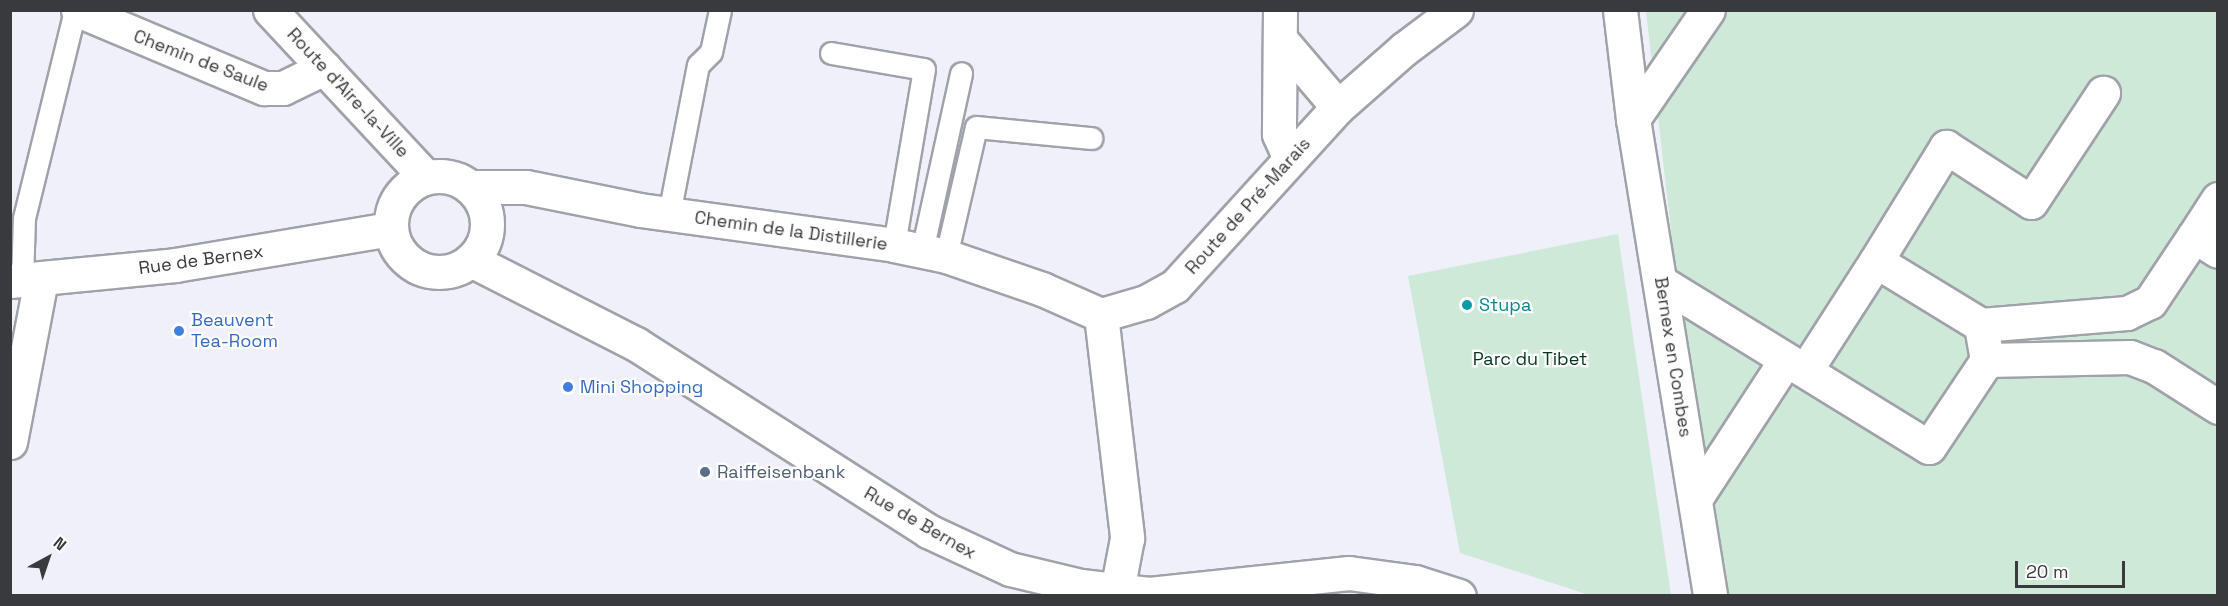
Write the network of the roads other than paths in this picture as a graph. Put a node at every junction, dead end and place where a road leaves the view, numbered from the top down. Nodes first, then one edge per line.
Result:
1 (77, 10) edge
2 (270, 10) edge
3 (720, 10) edge
4 (1456, 10) edge
5 (1620, 10) edge
6 (1708, 10) edge
7 (1280, 25) edge
8 (831, 53) dead end
9 (324, 68) junction
10 (961, 73) dead end
11 (2103, 93) dead end
12 (1338, 107) junction
13 (1633, 119) junction
14 (1091, 138) dead end
15 (1290, 159) junction
16 (426, 177) junction
17 (471, 187) junction
18 (2217, 199) edge
19 (669, 214) junction
20 (391, 229) junction
21 (2206, 244) edge
22 (921, 250) junction
23 (471, 260) junction
24 (1876, 261) junction
25 (24, 281) edge
26 (1662, 283) junction
27 (1101, 315) junction
28 (1981, 325) junction
29 (1987, 360) junction
30 (1796, 364) junction
31 (2217, 407) edge
32 (10, 442) edge
33 (1697, 496) junction
34 (1117, 593) edge
35 (1459, 596) edge
36 (1710, 596) edge

1 - 9 street, Chemin de Saule
1 - 25 lane
2 - 9 street, Route d'Aire-la-Ville
3 - 19 lane
4 - 12 street, Route de Pré-Marais
5 - 13 street, Bernex en Combes
6 - 13 street
7 - 12 street
7 - 15 street
8 - 22 lane
9 - 16 street, Route d'Aire-la-Ville
10 - 22 lane
11 - 24 street
12 - 15 street, Route de Pré-Marais
13 - 26 street, Bernex en Combes
14 - 22 lane
15 - 27 street, Route de Pré-Marais
16 - 17 street
16 - 20 street
17 - 19 street, Chemin de la Distillerie
17 - 23 street
18 - 21 street
19 - 22 street, Chemin de la Distillerie
20 - 23 street
20 - 25 street, Rue de Bernex
21 - 28 street
22 - 27 street, Chemin de la Distillerie
23 - 34 street, Rue de Bernex
24 - 28 street
24 - 30 street
25 - 32 street
26 - 30 street
26 - 33 street, Bernex en Combes
27 - 34 street
28 - 29 street
29 - 30 street
29 - 31 street
30 - 33 street
33 - 36 street, Bernex en Combes
34 - 35 street, Rue de Bernex

